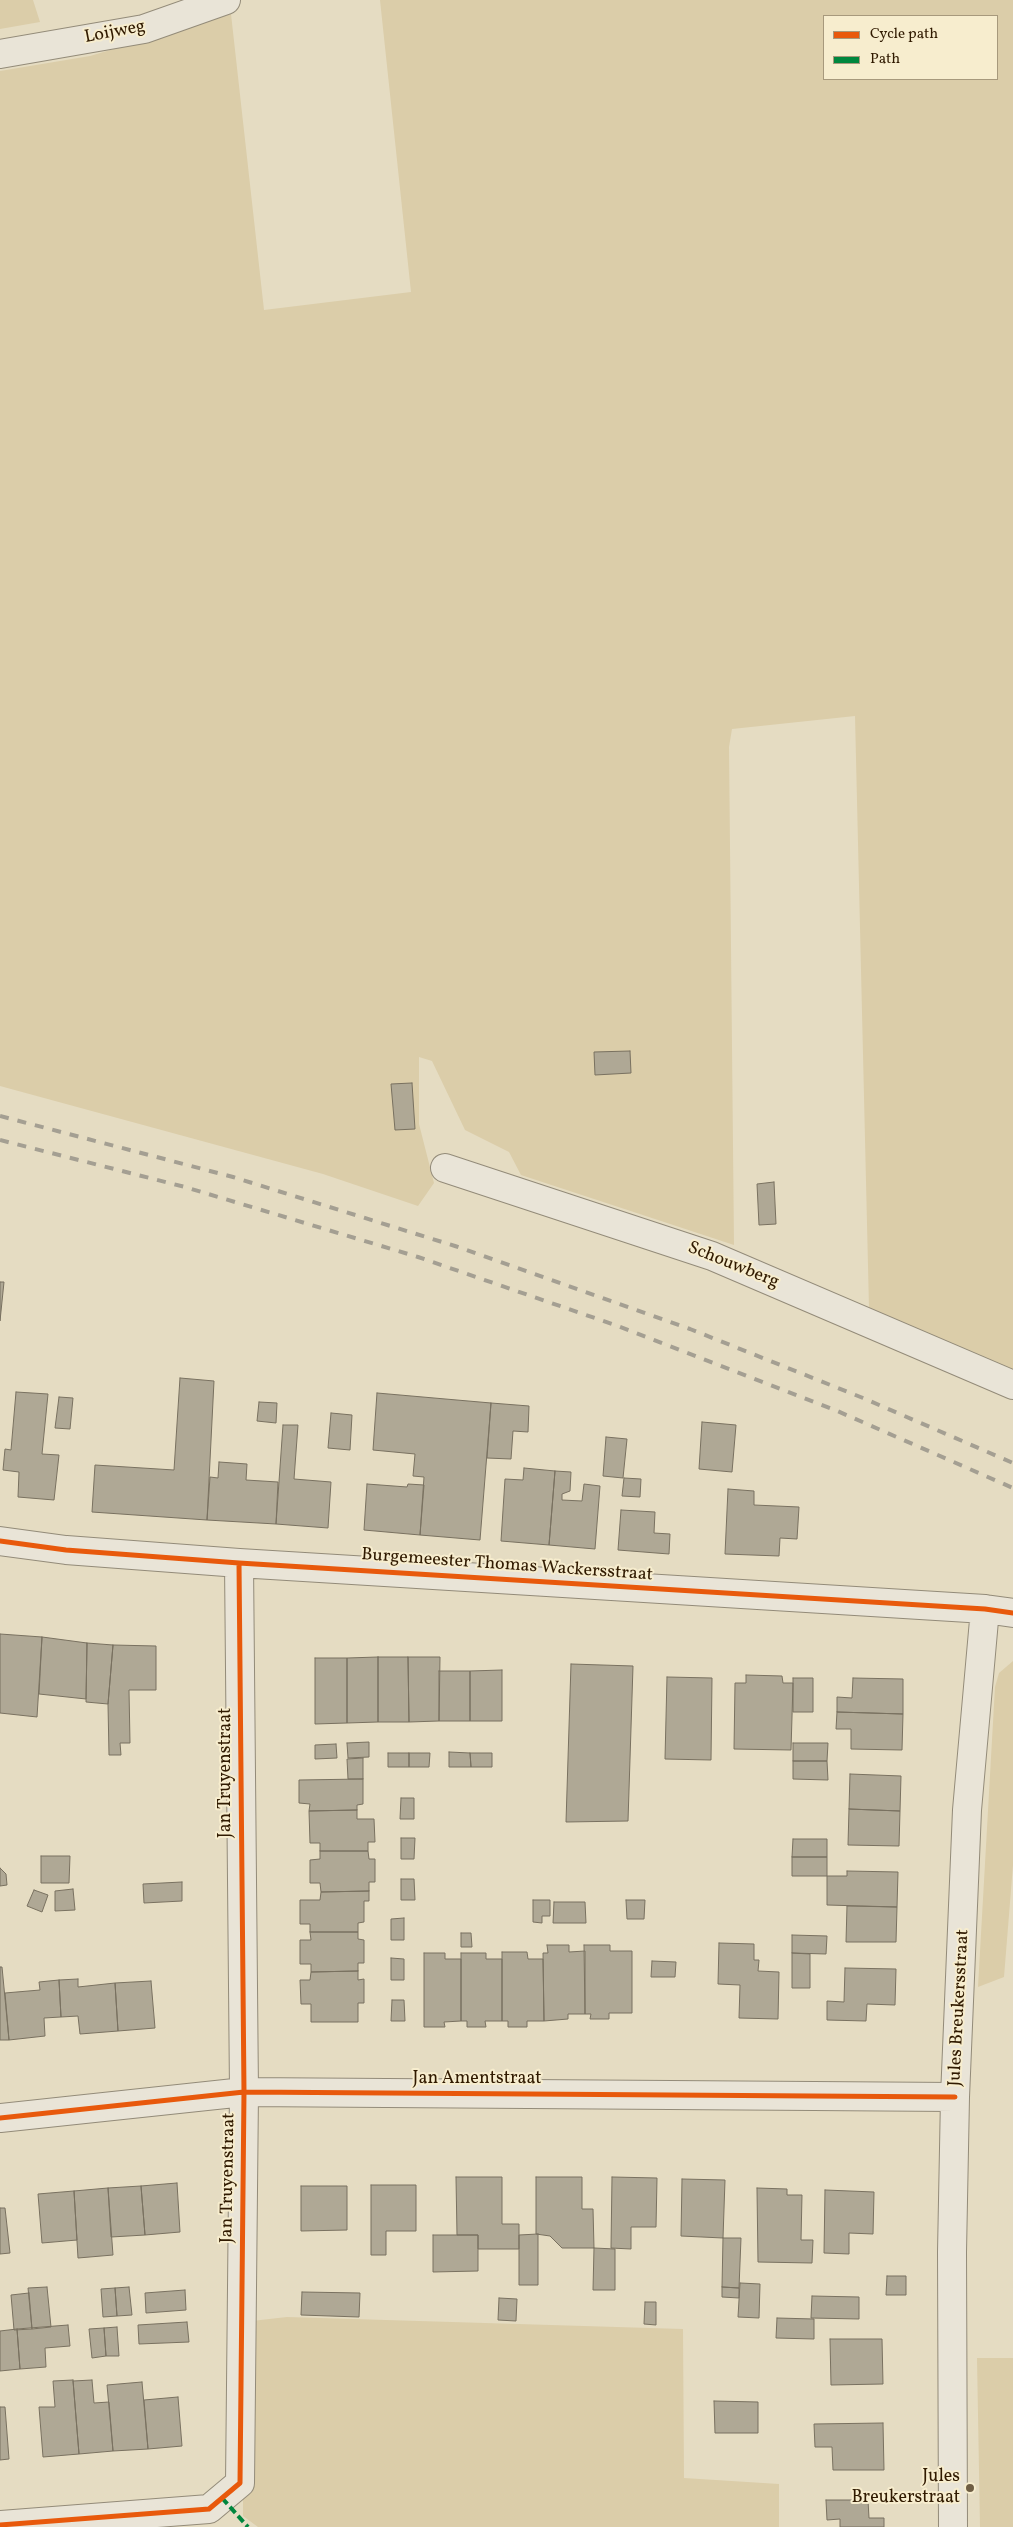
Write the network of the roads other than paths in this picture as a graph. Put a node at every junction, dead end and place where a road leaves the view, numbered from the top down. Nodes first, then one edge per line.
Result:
1 (226, 0) edge
2 (0, 54) edge
3 (445, 1168) dead end
4 (1013, 1385) edge
5 (0, 1541) edge
6 (239, 1563) junction
7 (985, 1609) junction
8 (1013, 1613) edge
9 (244, 2092) junction
10 (955, 2097) junction
11 (0, 2118) edge
12 (0, 2525) edge
13 (953, 2527) edge

1 - 2 street, Loijweg
3 - 4 street, Schouwberg
5 - 6 street, Burgemeester Thomas Wackersstraat
6 - 7 street, Burgemeester Thomas Wackersstraat
6 - 9 street, Jan Truyenstraat
7 - 8 street, Burgemeester Thomas Wackersstraat
7 - 10 street, Jules Breukersstraat
9 - 10 street, Jan Amentstraat
9 - 11 street, Jan Amentstraat
9 - 12 street, Jan Truyenstraat
10 - 13 street, Jules Breukersstraat

